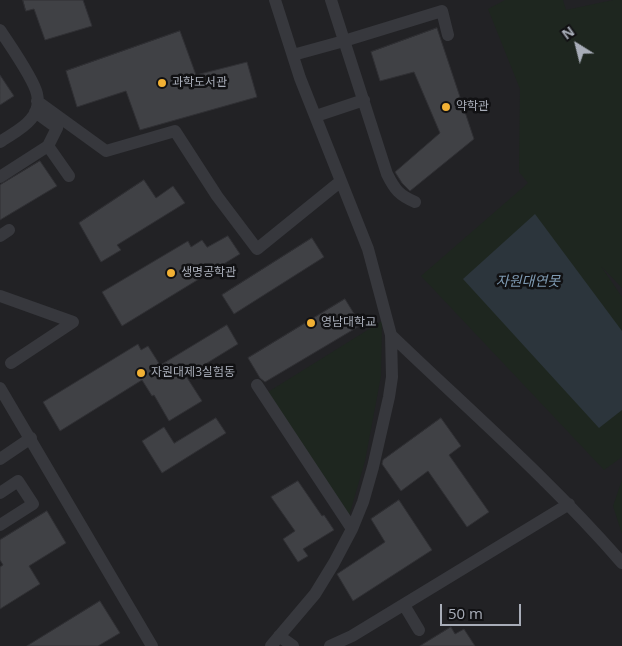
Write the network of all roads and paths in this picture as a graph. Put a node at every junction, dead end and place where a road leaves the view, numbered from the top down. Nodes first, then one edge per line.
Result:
1 (275, 0) edge
2 (331, 0) edge
3 (0, 30) edge
4 (448, 35) dead end
5 (344, 41) junction
6 (293, 55) junction
7 (364, 100) junction
8 (36, 106) junction
9 (316, 116) junction
10 (0, 142) edge
11 (48, 146) junction
12 (69, 176) dead end
13 (0, 177) edge
14 (341, 181) junction
15 (415, 202) dead end
16 (0, 296) edge
17 (391, 335) junction
18 (11, 363) dead end
19 (258, 386) dead end
20 (0, 388) edge
21 (31, 438) junction
22 (0, 459) edge
23 (0, 493) edge
24 (569, 504) junction
25 (0, 525) edge
26 (352, 529) junction
27 (622, 563) edge
28 (404, 605) junction
29 (419, 630) dead end
30 (275, 641) edge
31 (355, 641) edge
32 (152, 646) edge
33 (293, 646) edge
34 (330, 646) edge

1 - 6 street
2 - 5 street
3 - 8 street
4 - 5 street
5 - 6 street
5 - 7 street
6 - 9 street
7 - 9 street
7 - 15 street
8 - 10 street
8 - 11 street
8 - 14 street
9 - 14 street
11 - 12 street
11 - 13 street
14 - 17 street
16 - 18 street
17 - 24 street
17 - 26 street
19 - 26 street
20 - 21 street
21 - 22 street
21 - 32 street
23 - 25 street
24 - 27 street
24 - 28 street
26 - 30 street
28 - 29 street
28 - 31 street
30 - 33 street
31 - 34 street

